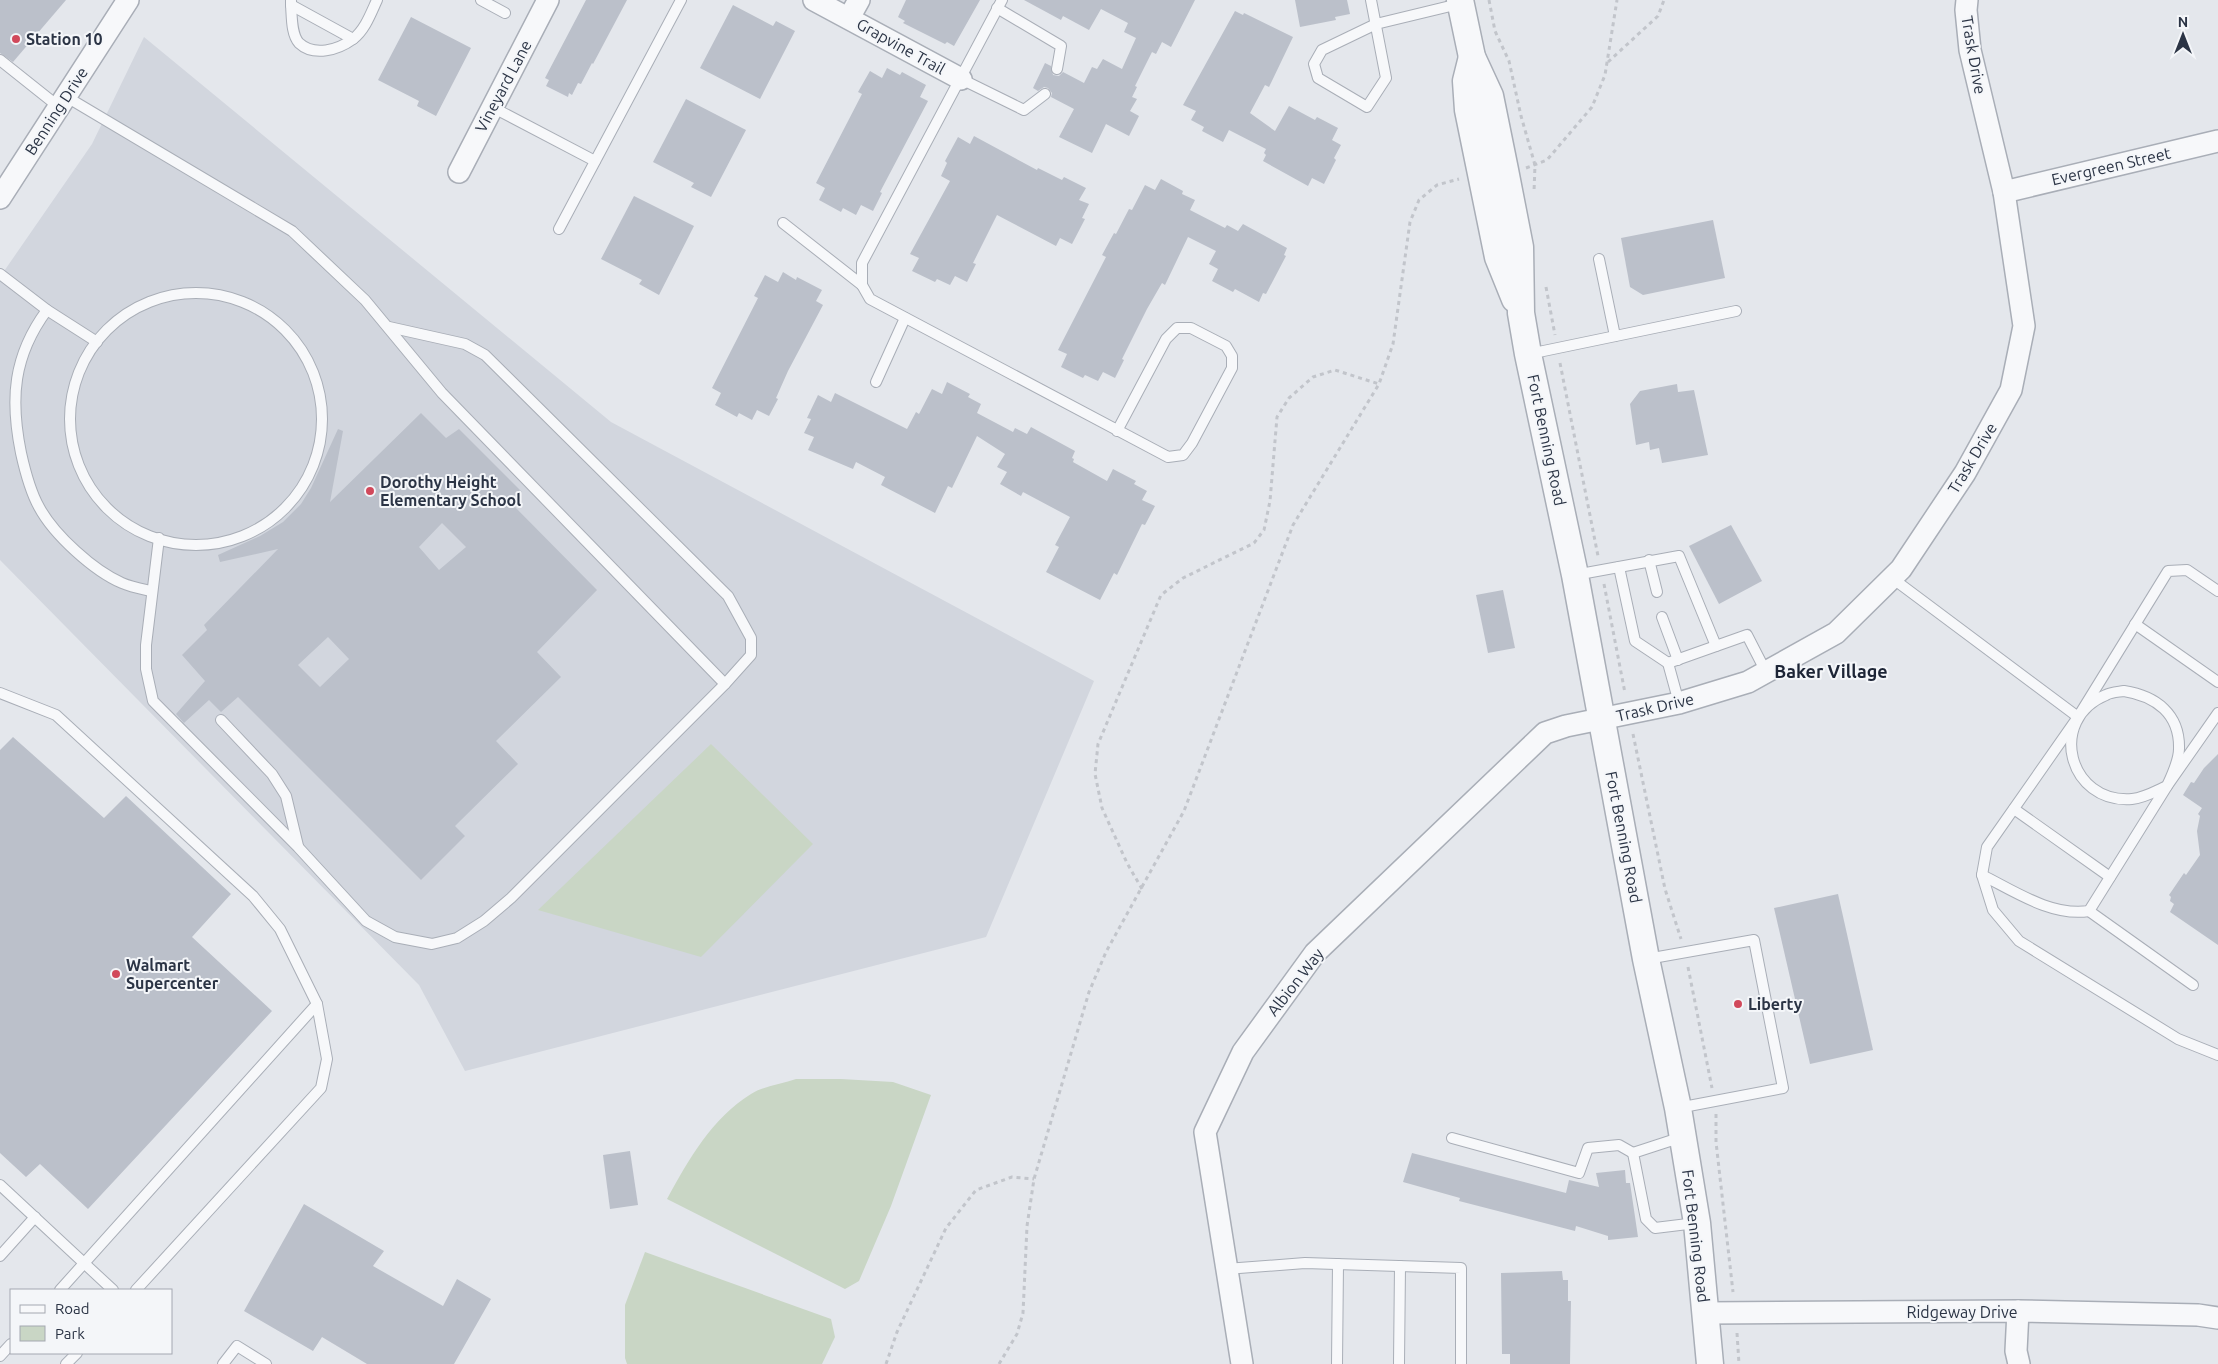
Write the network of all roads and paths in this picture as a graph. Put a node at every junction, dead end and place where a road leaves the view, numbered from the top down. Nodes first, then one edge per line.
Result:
1 (128, 0) edge
2 (377, 0) edge
3 (481, 0) edge
4 (548, 0) edge
5 (681, 0) edge
6 (814, 0) edge
7 (1371, 0) edge
8 (1489, 0) edge
9 (1617, 0) edge
10 (1664, 0) edge
11 (1967, 0) edge
12 (1460, 2) edge
13 (291, 3) edge
14 (1000, 4) edge
15 (854, 9) edge
16 (505, 13) dead end
17 (1376, 24) junction
18 (353, 39) junction
19 (0, 60) edge
20 (1607, 62) junction
21 (1057, 69) dead end
22 (961, 79) junction
23 (1045, 94) dead end
24 (62, 102) junction
25 (492, 107) junction
26 (2218, 141) edge
27 (595, 162) junction
28 (1535, 165) junction
29 (459, 172) dead end
30 (1493, 172) junction
31 (2004, 192) junction
32 (0, 198) edge
33 (1533, 198) dead end
34 (783, 223) dead end
35 (559, 229) dead end
36 (1599, 259) dead end
37 (0, 274) edge
38 (1544, 282) dead end
39 (862, 285) junction
40 (47, 310) junction
41 (1736, 311) dead end
42 (905, 318) junction
43 (388, 327) junction
44 (1616, 336) junction
45 (97, 342) junction
46 (1558, 348) junction
47 (1528, 354) junction
48 (876, 382) dead end
49 (1380, 384) junction
50 (1117, 430) junction
51 (159, 538) junction
52 (1649, 560) junction
53 (1619, 567) junction
54 (1601, 570) junction
55 (1575, 575) junction
56 (1892, 578) junction
57 (151, 591) junction
58 (2218, 591) edge
59 (1657, 592) dead end
60 (1662, 617) dead end
61 (2135, 624) junction
62 (1716, 646) junction
63 (1673, 662) junction
64 (1766, 672) junction
65 (2218, 682) edge
66 (725, 684) junction
67 (0, 693) edge
68 (1680, 703) junction
69 (2218, 713) edge
70 (1629, 714) junction
71 (2078, 716) junction
72 (1600, 719) junction
73 (222, 720) dead end
74 (2168, 786) junction
75 (2014, 809) junction
76 (298, 846) junction
77 (1982, 875) junction
78 (2110, 877) junction
79 (1142, 889) junction
80 (2089, 911) junction
81 (1685, 952) junction
82 (1646, 959) junction
83 (2193, 985) dead end
84 (317, 1004) junction
85 (2218, 1055) edge
86 (1714, 1101) junction
87 (1678, 1108) junction
88 (1683, 1137) junction
89 (1452, 1138) dead end
90 (1633, 1153) junction
91 (1034, 1178) junction
92 (0, 1184) edge
93 (35, 1217) junction
94 (1697, 1223) junction
95 (0, 1256) edge
96 (84, 1264) junction
97 (1338, 1264) junction
98 (1400, 1266) junction
99 (1226, 1269) junction
100 (61, 1289) edge
101 (112, 1289) edge
102 (137, 1289) edge
103 (2018, 1311) junction
104 (1706, 1313) junction
105 (1736, 1313) junction
106 (2218, 1318) edge
107 (10, 1345) edge
108 (76, 1354) edge
109 (0, 1356) edge
110 (66, 1364) edge
111 (223, 1364) edge
112 (266, 1364) edge
113 (886, 1364) edge
114 (999, 1364) edge
115 (1242, 1364) edge
116 (1337, 1364) edge
117 (1399, 1364) edge
118 (1461, 1364) edge
119 (1710, 1364) edge
120 (1739, 1364) edge
121 (2019, 1364) edge

1 - 24 street, Benning Drive
2 - 18 lane
3 - 16 lane
4 - 25 street, Vineyard Lane
5 - 27 lane
6 - 15 street, Grapvine Trail
7 - 17 lane
8 - 28 path
9 - 20 path
10 - 20 path
11 - 31 street, Trask Drive
12 - 17 lane
12 - 30 street, Fort Benning Road
13 - 18 lane
13 - 18 lane
14 - 21 lane
14 - 22 lane
15 - 22 street, Grapvine Trail
17 - 17 lane
19 - 24 lane
20 - 28 path
22 - 23 lane
22 - 39 lane
24 - 32 street, Benning Drive
24 - 43 lane
25 - 27 lane
25 - 29 street, Vineyard Lane
26 - 31 street, Evergreen Street
27 - 35 lane
28 - 30 path
28 - 33 path
30 - 47 street, Fort Benning Road
30 - 49 path
31 - 56 street, Trask Drive
34 - 39 lane
36 - 44 lane
37 - 40 lane
38 - 46 path
39 - 42 lane
40 - 45 lane
40 - 57 lane
41 - 44 lane
42 - 48 lane
42 - 50 lane
43 - 66 lane
43 - 66 lane
44 - 46 lane
45 - 51 lane
45 - 51 lane
46 - 47 lane
46 - 54 path
47 - 55 street, Fort Benning Road
49 - 79 path
49 - 79 path
50 - 50 lane
51 - 57 lane
52 - 53 lane
52 - 59 lane
52 - 62 lane
53 - 54 lane
53 - 63 lane
54 - 55 lane
54 - 70 path
55 - 72 street, Fort Benning Road
56 - 64 street, Trask Drive
56 - 71 lane
57 - 76 lane
58 - 61 lane
60 - 63 lane
61 - 65 lane
61 - 71 lane
62 - 63 lane
62 - 64 lane
63 - 68 lane
64 - 68 street, Trask Drive
66 - 76 lane
67 - 84 lane
68 - 70 street, Trask Drive
69 - 74 lane
70 - 72 street, Trask Drive
70 - 81 path
71 - 74 lane
71 - 74 lane
71 - 75 lane
72 - 82 street, Fort Benning Road
72 - 99 street, Albion Way
73 - 76 lane
74 - 78 lane
75 - 77 lane
75 - 78 lane
77 - 80 lane
77 - 85 lane
78 - 80 lane
79 - 91 path
80 - 83 lane
81 - 82 lane
81 - 86 path
81 - 86 lane
82 - 87 street, Fort Benning Road
84 - 96 lane
84 - 102 lane
86 - 87 lane
86 - 105 path
87 - 88 street, Fort Benning Road
88 - 90 lane
88 - 94 street, Fort Benning Road
89 - 90 lane
90 - 94 lane
91 - 113 path
91 - 114 path
92 - 93 lane
93 - 95 lane
93 - 96 lane
94 - 104 street, Fort Benning Road
96 - 100 lane
96 - 101 lane
97 - 98 lane
97 - 99 lane
97 - 116 lane
98 - 117 lane
98 - 118 lane
99 - 115 street, Albion Way
103 - 105 street, Ridgeway Drive
103 - 106 street, Ridgeway Drive
103 - 121 street
104 - 105 street, Ridgeway Drive
104 - 119 street, Fort Benning Road
105 - 120 path
107 - 109 lane
108 - 110 lane
111 - 112 lane

